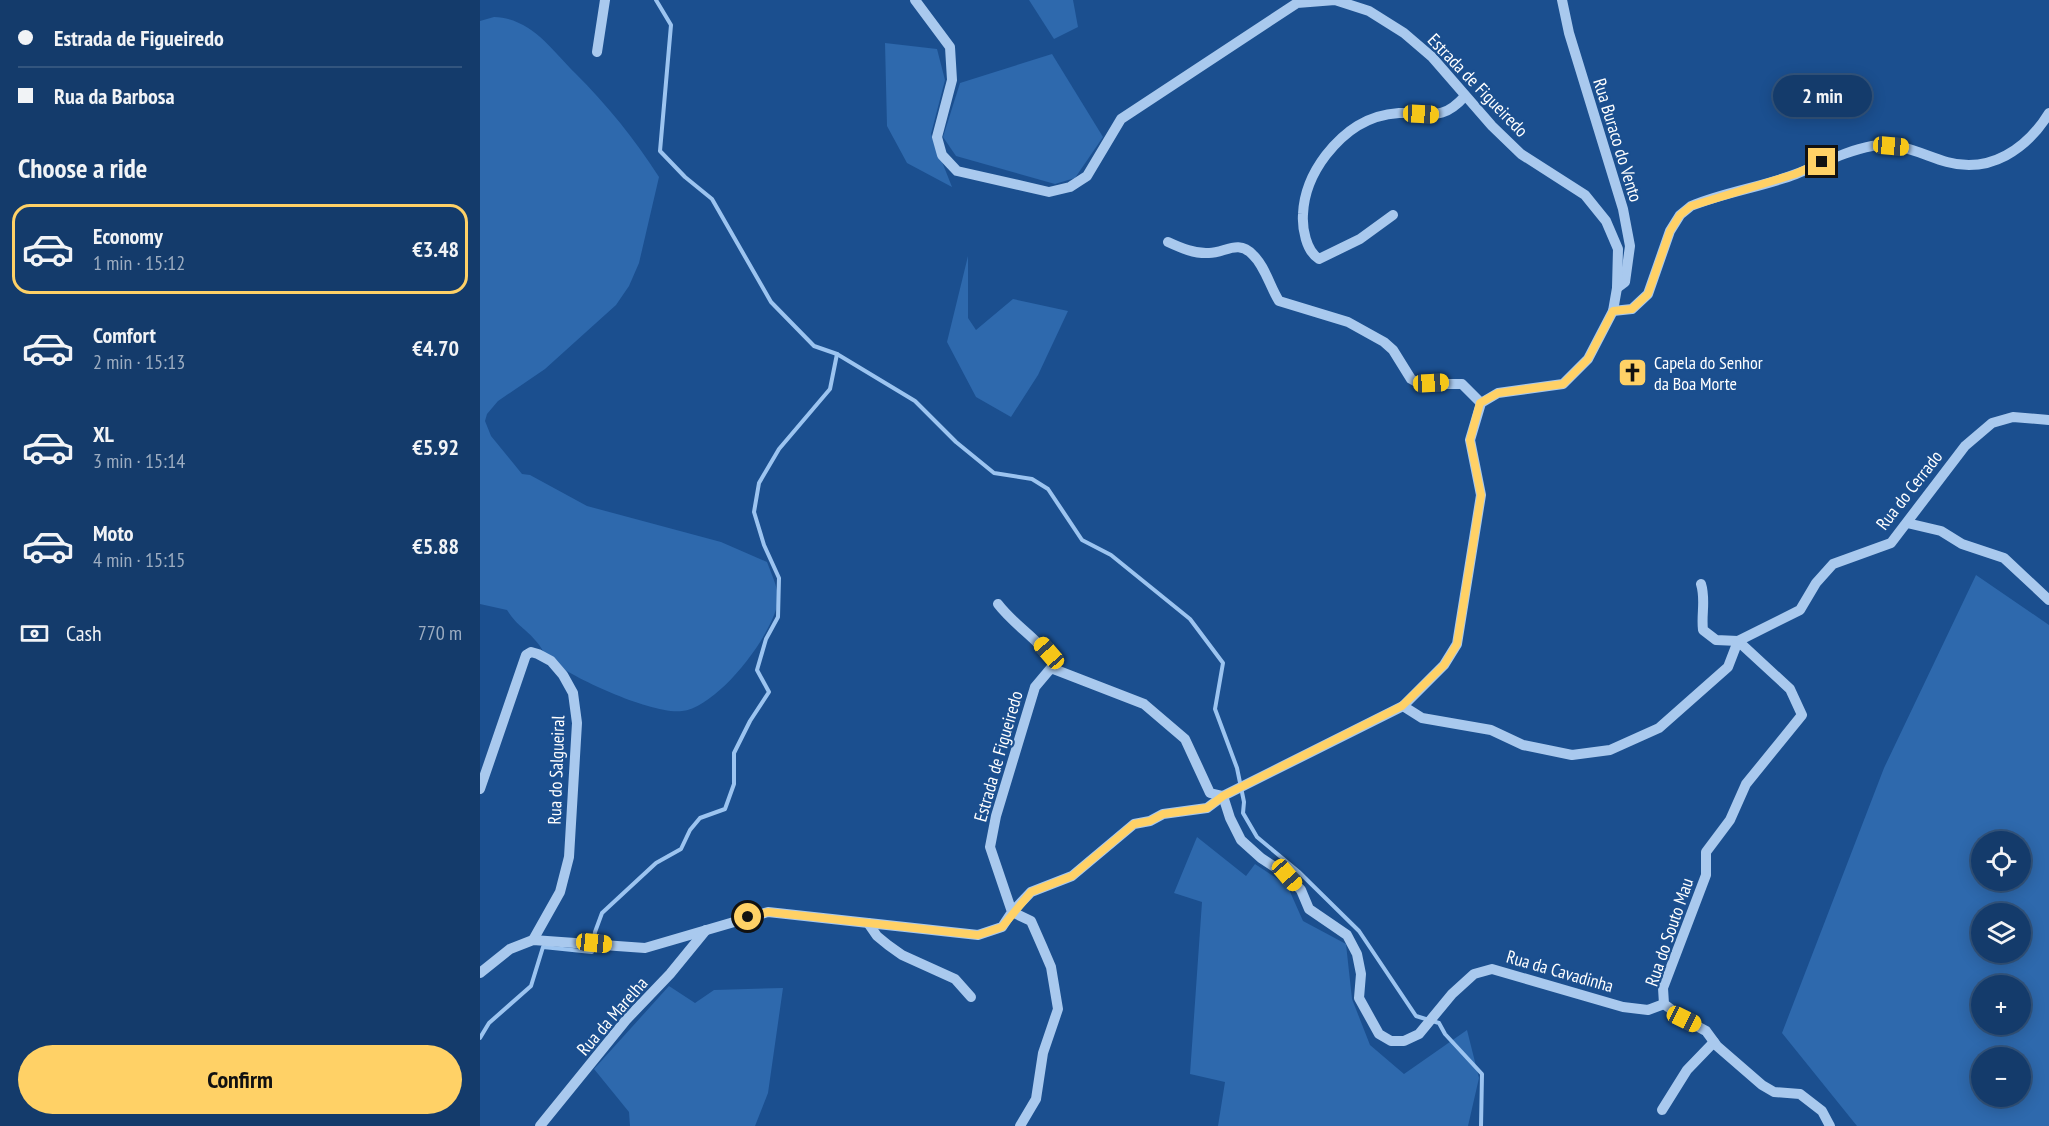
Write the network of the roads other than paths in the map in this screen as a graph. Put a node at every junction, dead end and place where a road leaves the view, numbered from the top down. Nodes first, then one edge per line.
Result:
1 (605, 0) edge
2 (915, 0) edge
3 (1562, 0) edge
4 (1355, 3) edge
5 (597, 51) dead end
6 (1465, 96) junction
7 (2049, 113) edge
8 (1393, 215) dead end
9 (1168, 242) dead end
10 (1617, 288) junction
11 (1613, 311) junction
12 (1480, 403) junction
13 (2049, 420) edge
14 (1907, 523) junction
15 (1701, 584) dead end
16 (2049, 600) edge
17 (998, 604) dead end
18 (1738, 641) junction
19 (1057, 670) junction
20 (1402, 706) junction
21 (480, 789) edge
22 (1228, 794) junction
23 (1012, 912) junction
24 (868, 923) junction
25 (708, 927) junction
26 (533, 939) junction
27 (480, 973) edge
28 (971, 997) dead end
29 (1664, 1004) junction
30 (1714, 1042) junction
31 (1662, 1110) dead end
32 (540, 1126) edge
33 (1020, 1126) edge
34 (1830, 1126) edge

1 - 5 street
2 - 4 street, Estrada de Figueiredo
3 - 10 street, Rua Buraco do Vento
4 - 6 street, Estrada de Figueiredo
6 - 8 street
6 - 10 street, Estrada de Figueiredo
7 - 11 street
9 - 12 street
10 - 11 street, Estrada de Figueiredo
11 - 12 street, Estrada de Figueiredo
12 - 20 street
13 - 14 street, Rua do Cerrado
14 - 16 street
14 - 18 street, Rua do Cerrado
15 - 18 street
17 - 19 street
18 - 20 street
18 - 29 street, Rua do Souto Mau
19 - 22 street
19 - 23 street, Estrada de Figueiredo
20 - 22 street
21 - 26 street, Rua do Salgueiral
22 - 23 street
22 - 29 street, Rua da Cavadinha
23 - 24 street
23 - 33 street
24 - 25 street
24 - 28 street
25 - 26 street
25 - 32 street, Rua da Marelha
26 - 27 street
29 - 30 street, Rua do Souto Mau
30 - 31 street
30 - 34 street, Rua do Souto Mau

